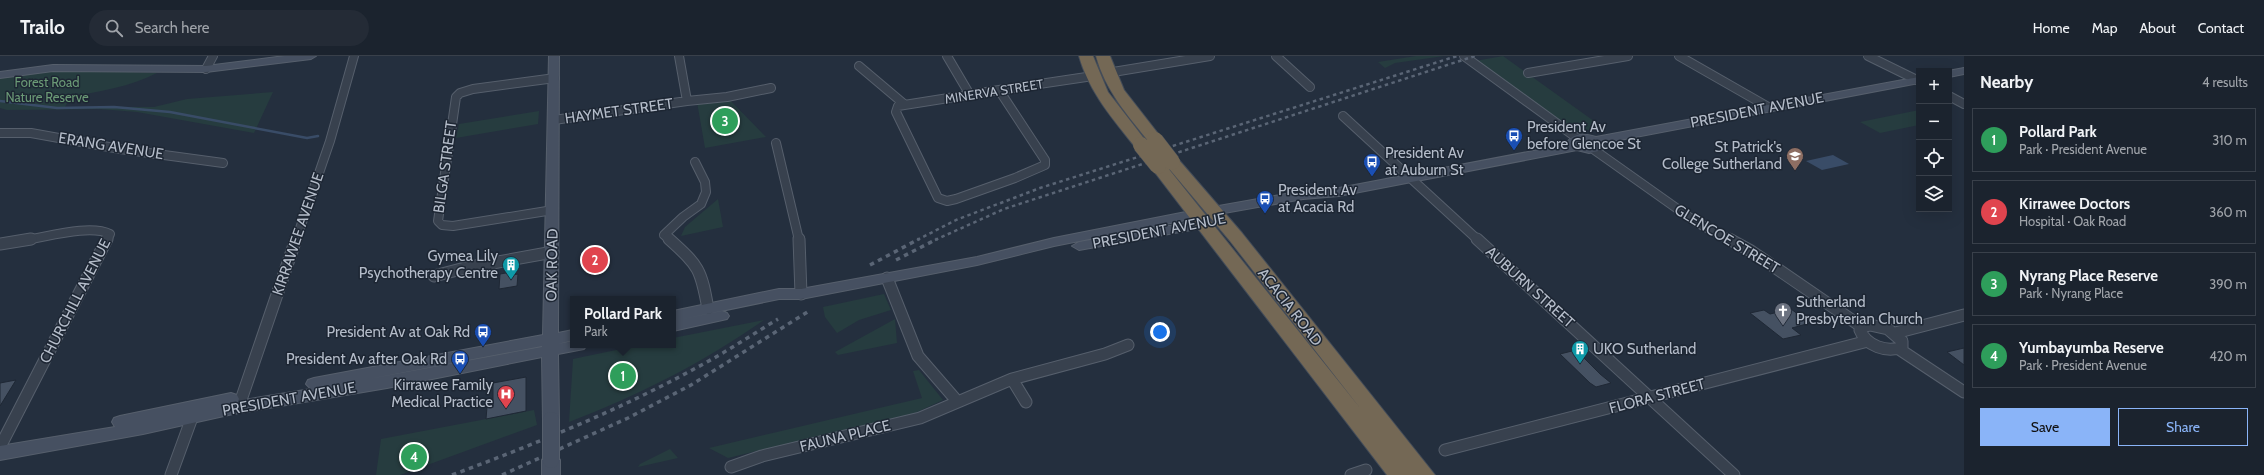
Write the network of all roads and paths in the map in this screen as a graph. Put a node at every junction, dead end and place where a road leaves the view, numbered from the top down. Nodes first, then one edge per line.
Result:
1 (213, 56) edge
2 (311, 56) edge
3 (354, 56) edge
4 (554, 56) edge
5 (679, 56) edge
6 (947, 56) edge
7 (1086, 56) edge
8 (1103, 56) edge
9 (1210, 56) edge
10 (1276, 56) edge
11 (1464, 56) edge
12 (1628, 56) edge
13 (1679, 56) edge
14 (1868, 56) edge
15 (859, 66) dead end
16 (206, 69) junction
17 (1964, 71) edge
18 (1952, 73) edge
19 (1100, 74) junction
20 (1528, 74) dead end
21 (0, 75) edge
22 (555, 78) junction
23 (1916, 80) edge
24 (1916, 81) edge
25 (1310, 87) dead end
26 (771, 88) dead end
27 (999, 90) junction
28 (970, 95) junction
29 (1952, 98) edge
30 (687, 102) junction
31 (1964, 104) edge
32 (900, 106) junction
33 (1770, 108) junction
34 (1343, 116) dead end
35 (554, 120) junction
36 (0, 133) edge
37 (1578, 142) junction
38 (776, 143) dead end
39 (1595, 146) junction
40 (223, 162) dead end
41 (695, 162) dead end
42 (1410, 178) junction
43 (553, 210) junction
44 (1208, 217) junction
45 (0, 244) edge
46 (554, 252) junction
47 (434, 276) dead end
48 (887, 278) junction
49 (801, 294) junction
50 (708, 309) junction
51 (676, 315) edge
52 (1964, 315) edge
53 (676, 325) edge
54 (1862, 327) junction
55 (1895, 333) junction
56 (570, 336) edge
57 (1868, 341) junction
58 (550, 345) junction
59 (570, 345) edge
60 (1128, 345) dead end
61 (1899, 349) junction
62 (1012, 379) junction
63 (1964, 392) edge
64 (1651, 398) junction
65 (957, 401) junction
66 (1026, 402) dead end
67 (238, 403) junction
68 (194, 412) junction
69 (0, 448) edge
70 (1445, 450) dead end
71 (731, 467) dead end
72 (551, 468) edge
73 (1366, 470) dead end
74 (172, 475) edge
75 (1351, 475) edge
76 (1400, 475) edge
77 (1424, 475) edge
78 (1734, 475) edge

1 - 16 street
2 - 16 street
3 - 67 street, KIRRAWEE AVENUE
4 - 22 street, OAK ROAD
5 - 30 street, HAYMET STREET
6 - 28 street
7 - 19 highway
8 - 19 highway
9 - 19 street, MINERVA STREET
10 - 25 street
11 - 37 street
12 - 20 street
13 - 33 street
14 - 23 street
15 - 32 street
16 - 21 street
17 - 18 street
19 - 27 street, MINERVA STREET
19 - 44 highway, ACACIA ROAD, bridge
22 - 35 street, OAK ROAD
22 - 43 street, BILGA STREET
24 - 33 street, PRESIDENT AVENUE
26 - 30 street
27 - 28 street, MINERVA STREET
27 - 32 street
28 - 32 street, MINERVA STREET
29 - 31 street
30 - 35 street, HAYMET STREET
33 - 39 street, PRESIDENT AVENUE
34 - 42 street, AUBURN STREET
35 - 43 street, OAK ROAD
36 - 40 street, ERANG AVENUE
37 - 39 street
37 - 42 street, PRESIDENT AVENUE
38 - 49 street
39 - 54 street, GLENCOE STREET
41 - 50 street
42 - 44 street, PRESIDENT AVENUE
42 - 64 street, AUBURN STREET
43 - 46 street, OAK ROAD
44 - 48 street, PRESIDENT AVENUE
44 - 76 highway, ACACIA ROAD
44 - 77 highway, ACACIA ROAD
45 - 69 street, CHURCHILL AVENUE
46 - 47 street
46 - 58 street, OAK ROAD
48 - 49 street, PRESIDENT AVENUE
48 - 65 street
49 - 50 street, PRESIDENT AVENUE
49 - 53 street, PRESIDENT AVENUE
50 - 51 street, PRESIDENT AVENUE
52 - 55 street
54 - 55 street
54 - 57 street
55 - 61 street
56 - 58 street, PRESIDENT AVENUE
57 - 61 street
57 - 64 street, FLORA STREET
58 - 59 street, PRESIDENT AVENUE
58 - 67 street, PRESIDENT AVENUE
58 - 72 street, OAK ROAD, bridge
60 - 62 street, FAUNA PLACE
61 - 63 street
62 - 65 street, FAUNA PLACE
62 - 66 street
64 - 70 street, FLORA STREET
64 - 78 street, AUBURN STREET
65 - 71 street, FAUNA PLACE
67 - 68 street, PRESIDENT AVENUE
68 - 69 street, PRESIDENT AVENUE
68 - 74 street
73 - 75 street

